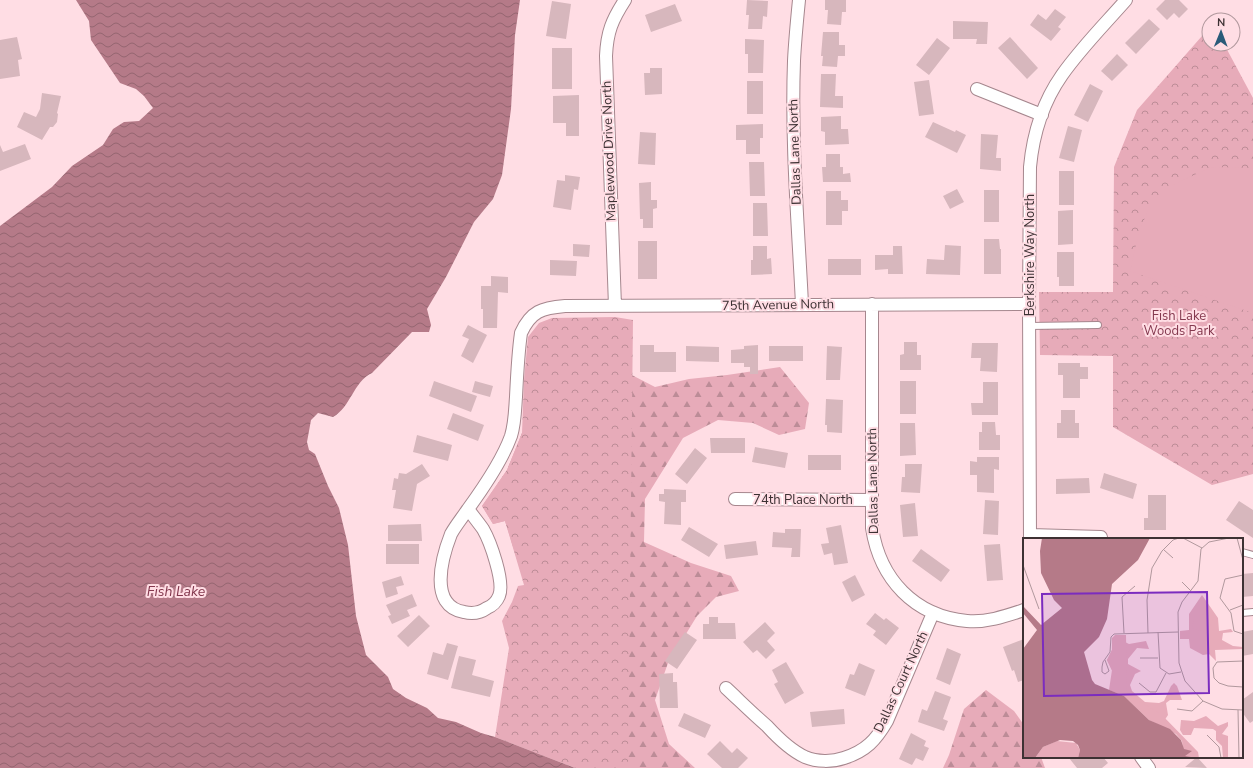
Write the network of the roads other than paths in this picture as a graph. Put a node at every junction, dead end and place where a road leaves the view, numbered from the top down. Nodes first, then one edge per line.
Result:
1 (625, 0) edge
2 (799, 0) edge
3 (1126, 0) edge
4 (977, 88) dead end
5 (1042, 114) junction
6 (802, 304) junction
7 (872, 304) junction
8 (1029, 304) junction
9 (614, 306) junction
10 (1098, 325) dead end
11 (1029, 326) junction
12 (735, 499) dead end
13 (872, 500) junction
14 (468, 509) junction
15 (1030, 537) edge
16 (1101, 537) dead end
17 (1243, 552) edge
18 (1253, 555) edge
19 (1023, 610) edge
20 (1253, 612) edge
21 (933, 613) junction
22 (1243, 613) edge
23 (726, 688) dead end
24 (1142, 758) edge
25 (1149, 768) edge

1 - 9 street, Maplewood Drive North
2 - 6 street, Dallas Lane North
3 - 5 street, Berkshire Way North
4 - 5 street
5 - 8 street, Berkshire Way North
6 - 7 street, 75th Avenue North
6 - 9 street, 75th Avenue North
7 - 8 street, 75th Avenue North
7 - 13 street, Dallas Lane North
8 - 11 street, Berkshire Way North
9 - 14 street, 75th Avenue North
10 - 11 lane
11 - 15 street, Berkshire Way North
12 - 13 street, 74th Place North
13 - 21 street, Dallas Lane North
14 - 14 street
15 - 16 street
17 - 18 lane
19 - 21 street, Dallas Lane North
20 - 22 lane
21 - 23 street, Dallas Court North
24 - 25 street

